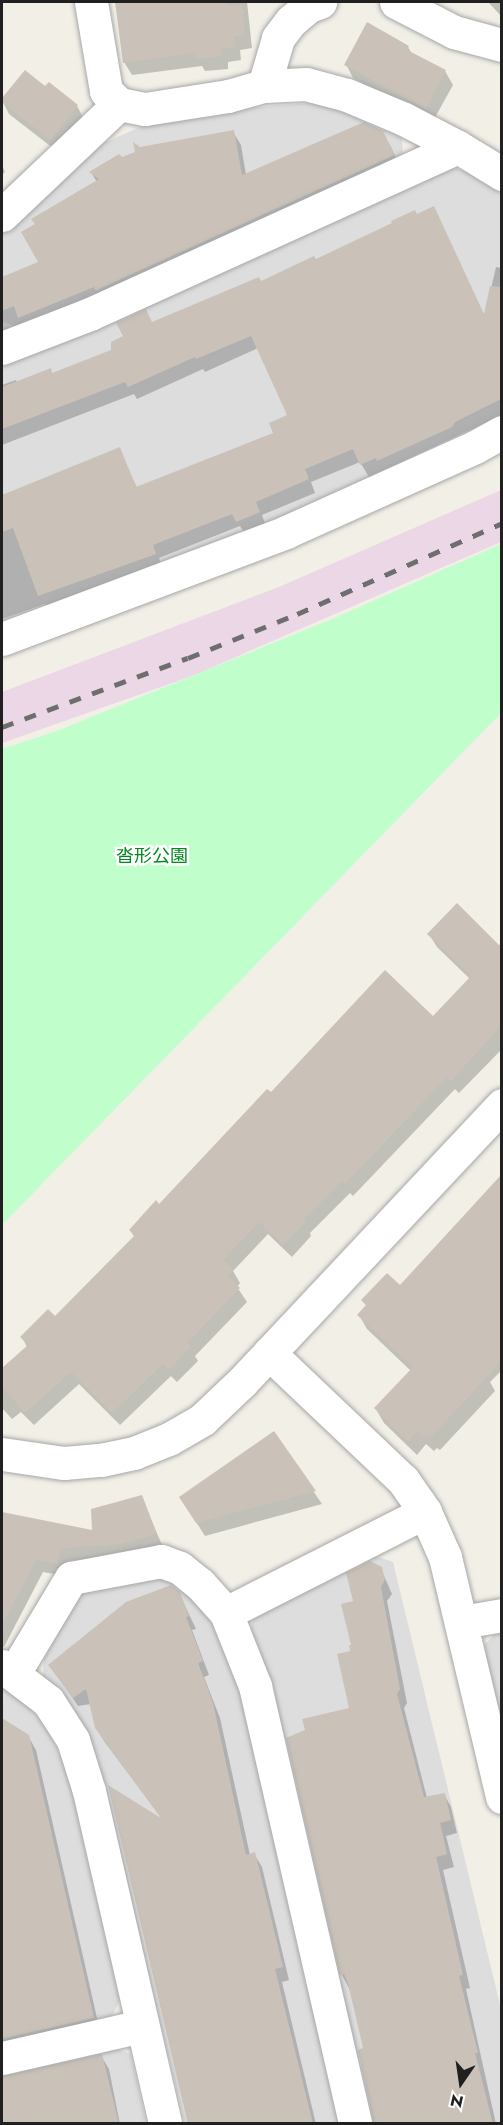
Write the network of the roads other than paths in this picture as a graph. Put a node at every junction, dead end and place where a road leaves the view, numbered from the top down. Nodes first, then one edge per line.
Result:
1 (92, 2) edge
2 (320, 2) edge
3 (396, 2) edge
4 (428, 10) edge
5 (501, 45) edge
6 (264, 86) junction
7 (119, 104) junction
8 (458, 147) junction
9 (501, 174) edge
10 (2, 214) edge
11 (2, 348) edge
12 (501, 432) edge
13 (2, 639) edge
14 (501, 1105) edge
15 (269, 1353) junction
16 (2, 1454) edge
17 (425, 1512) junction
18 (226, 1613) junction
19 (501, 1615) edge
20 (462, 1622) junction
21 (8, 1670) edge
22 (501, 1797) edge
23 (142, 2026) junction
24 (2, 2058) edge
25 (165, 2124) edge
26 (355, 2124) edge

1 - 7 street
2 - 6 street
3 - 4 street
4 - 5 street
6 - 7 street
6 - 8 street
7 - 10 street
8 - 9 street
8 - 11 street
12 - 13 street
14 - 15 street
15 - 16 street
15 - 17 street
17 - 18 street
17 - 20 street
18 - 21 street
18 - 26 street
19 - 20 street
20 - 22 street
21 - 23 street
23 - 24 street
23 - 25 street

